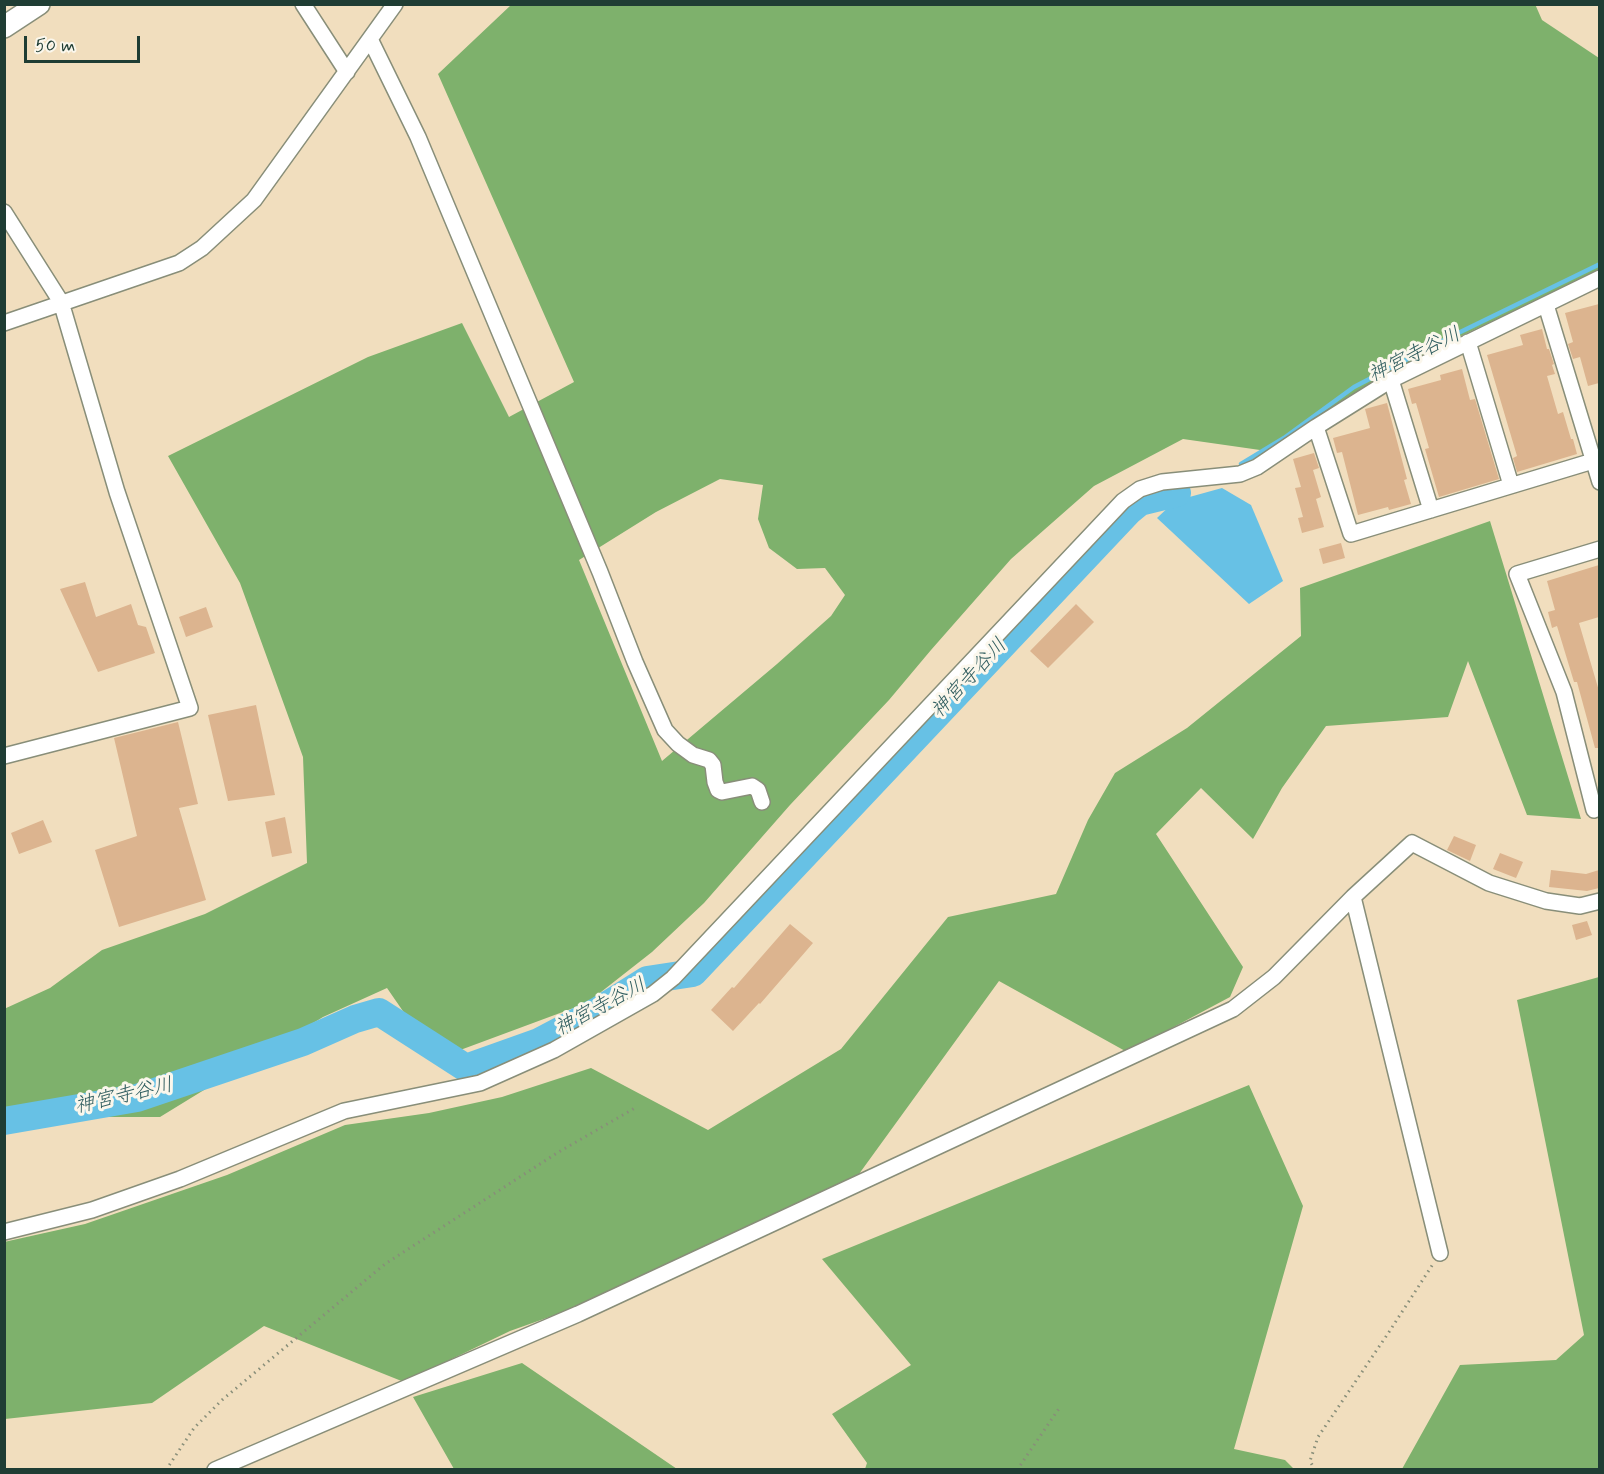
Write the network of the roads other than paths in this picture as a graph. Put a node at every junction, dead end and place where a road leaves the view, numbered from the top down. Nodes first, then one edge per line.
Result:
1 (39, 4) edge
2 (303, 4) edge
3 (395, 4) edge
4 (4, 27) edge
5 (370, 39) junction
6 (347, 72) junction
7 (4, 212) edge
8 (1599, 278) edge
9 (60, 302) junction
10 (1546, 305) junction
11 (4, 323) edge
12 (1468, 342) junction
13 (1391, 380) junction
14 (1316, 427) junction
15 (1593, 461) junction
16 (1599, 482) edge
17 (1511, 485) junction
18 (1431, 510) junction
19 (1599, 549) edge
20 (4, 756) edge
21 (762, 802) dead end
22 (1599, 808) edge
23 (1353, 897) junction
24 (1599, 901) edge
25 (4, 1232) edge
26 (1440, 1253) road end
27 (215, 1470) edge

1 - 4 main road
2 - 6 street
3 - 5 street
5 - 6 street
5 - 21 street
6 - 9 street
7 - 9 street
8 - 10 street
9 - 11 street
9 - 20 street
10 - 12 street
10 - 15 street
12 - 13 street
12 - 17 street
13 - 14 street
13 - 18 street
14 - 18 street
14 - 25 street
15 - 16 street
15 - 17 street
17 - 18 street
19 - 22 street
23 - 24 street
23 - 26 street
23 - 27 street

